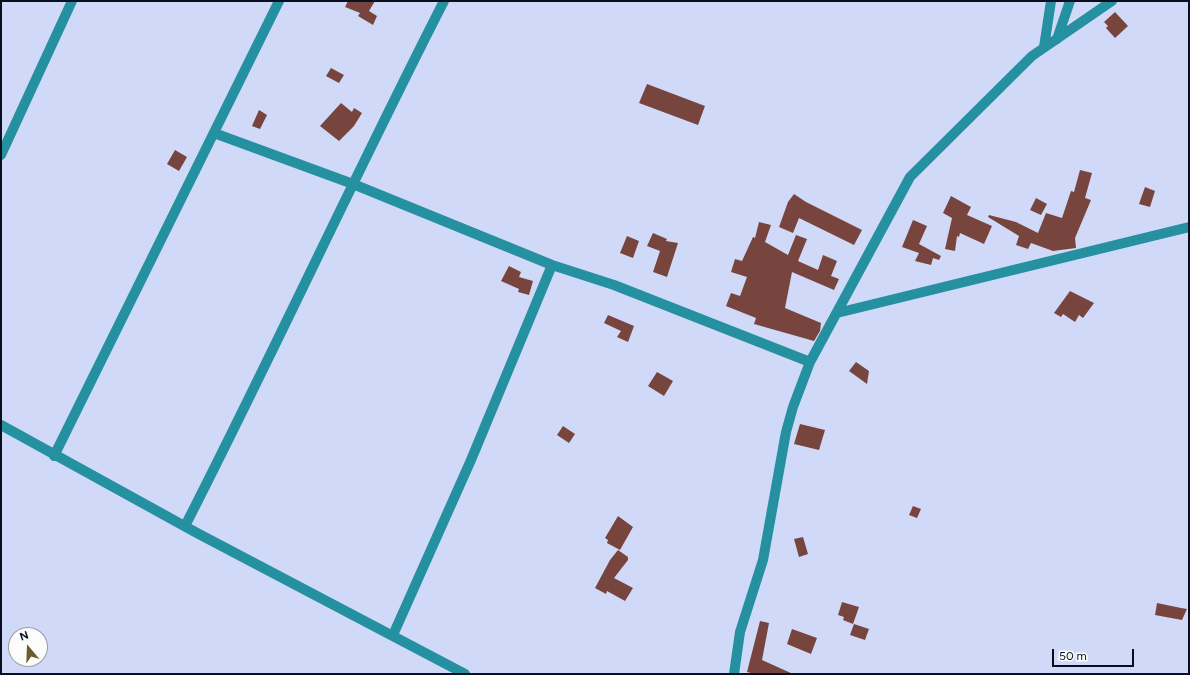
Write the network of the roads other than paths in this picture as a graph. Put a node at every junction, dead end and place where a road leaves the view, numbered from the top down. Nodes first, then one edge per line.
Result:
1 (72, 1) edge
2 (279, 1) edge
3 (444, 1) edge
4 (1051, 1) edge
5 (1070, 1) edge
6 (1112, 1) edge
7 (1057, 39) junction
8 (1044, 47) junction
9 (214, 133) junction
10 (1, 155) edge
11 (353, 184) junction
12 (1189, 227) edge
13 (552, 265) junction
14 (837, 313) junction
15 (810, 362) junction
16 (1, 425) edge
17 (54, 456) junction
18 (185, 526) junction
19 (393, 635) junction
20 (465, 674) edge
21 (734, 674) edge

1 - 10 street
2 - 9 street
3 - 11 street
4 - 8 street
5 - 7 street
6 - 7 street
7 - 8 street
8 - 14 street
9 - 11 street
9 - 17 street
11 - 13 street
11 - 18 street
12 - 14 street
13 - 15 street
13 - 19 street
14 - 15 street
15 - 21 street
16 - 17 street
17 - 18 street
18 - 19 street
19 - 20 street

